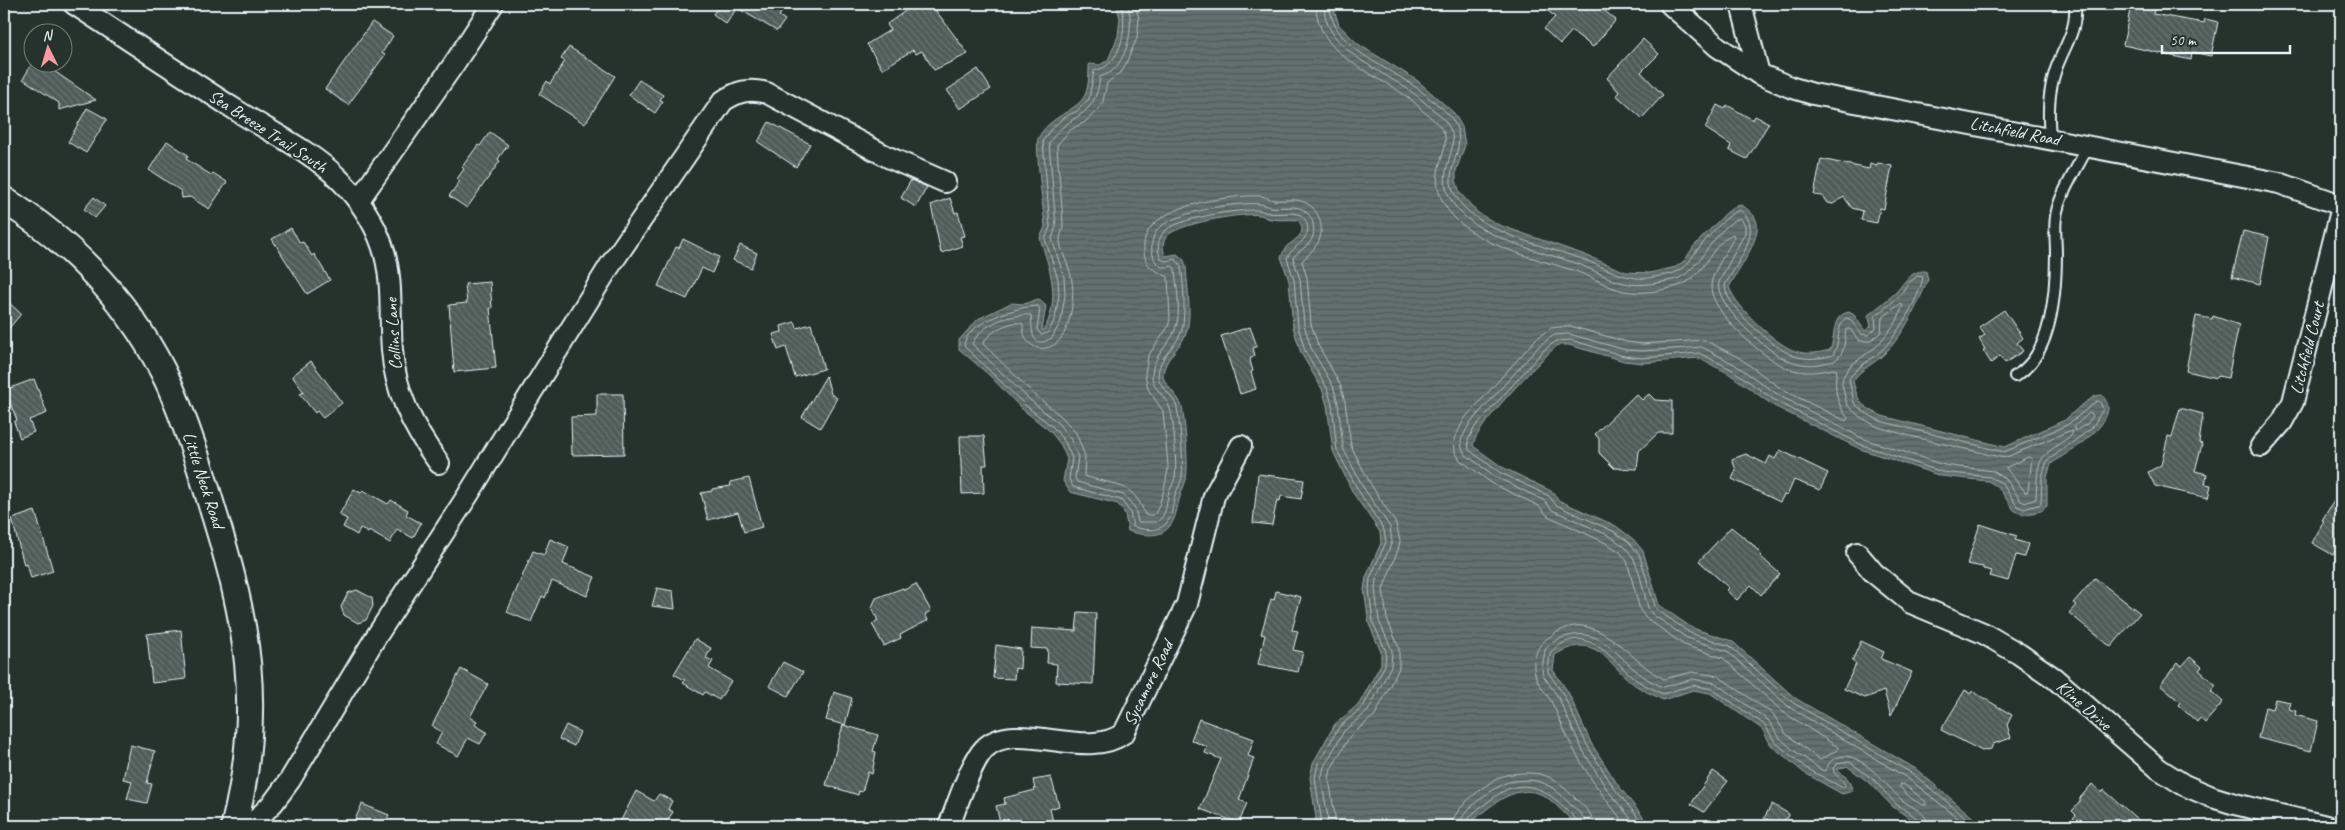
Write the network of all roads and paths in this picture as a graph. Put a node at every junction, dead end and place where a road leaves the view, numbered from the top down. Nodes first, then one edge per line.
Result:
1 (74, 4) edge
2 (493, 4) edge
3 (1670, 4) edge
4 (1741, 4) edge
5 (2075, 4) edge
6 (1759, 74) junction
7 (2050, 138) junction
8 (2088, 146) junction
9 (945, 182) dead end
10 (4, 200) edge
11 (358, 200) junction
12 (2341, 205) edge
13 (2341, 212) edge
14 (2015, 376) dead end
15 (1241, 446) dead end
16 (2261, 446) dead end
17 (439, 463) dead end
18 (1857, 553) dead end
19 (234, 826) edge
20 (250, 826) edge
21 (949, 826) edge
22 (2326, 826) edge

1 - 11 street, Sea Breeze Trail South
2 - 11 street
3 - 6 street, Litchfield Road
4 - 6 street
5 - 7 lane
6 - 7 street, Litchfield Road
7 - 8 street, Litchfield Road
8 - 12 street, Litchfield Road
8 - 14 lane
9 - 20 street
10 - 19 street, Little Neck Road
11 - 17 street, Collins Lane
13 - 16 street, Litchfield Court
15 - 21 street, Sycamore Road
18 - 22 street, Kline Drive

